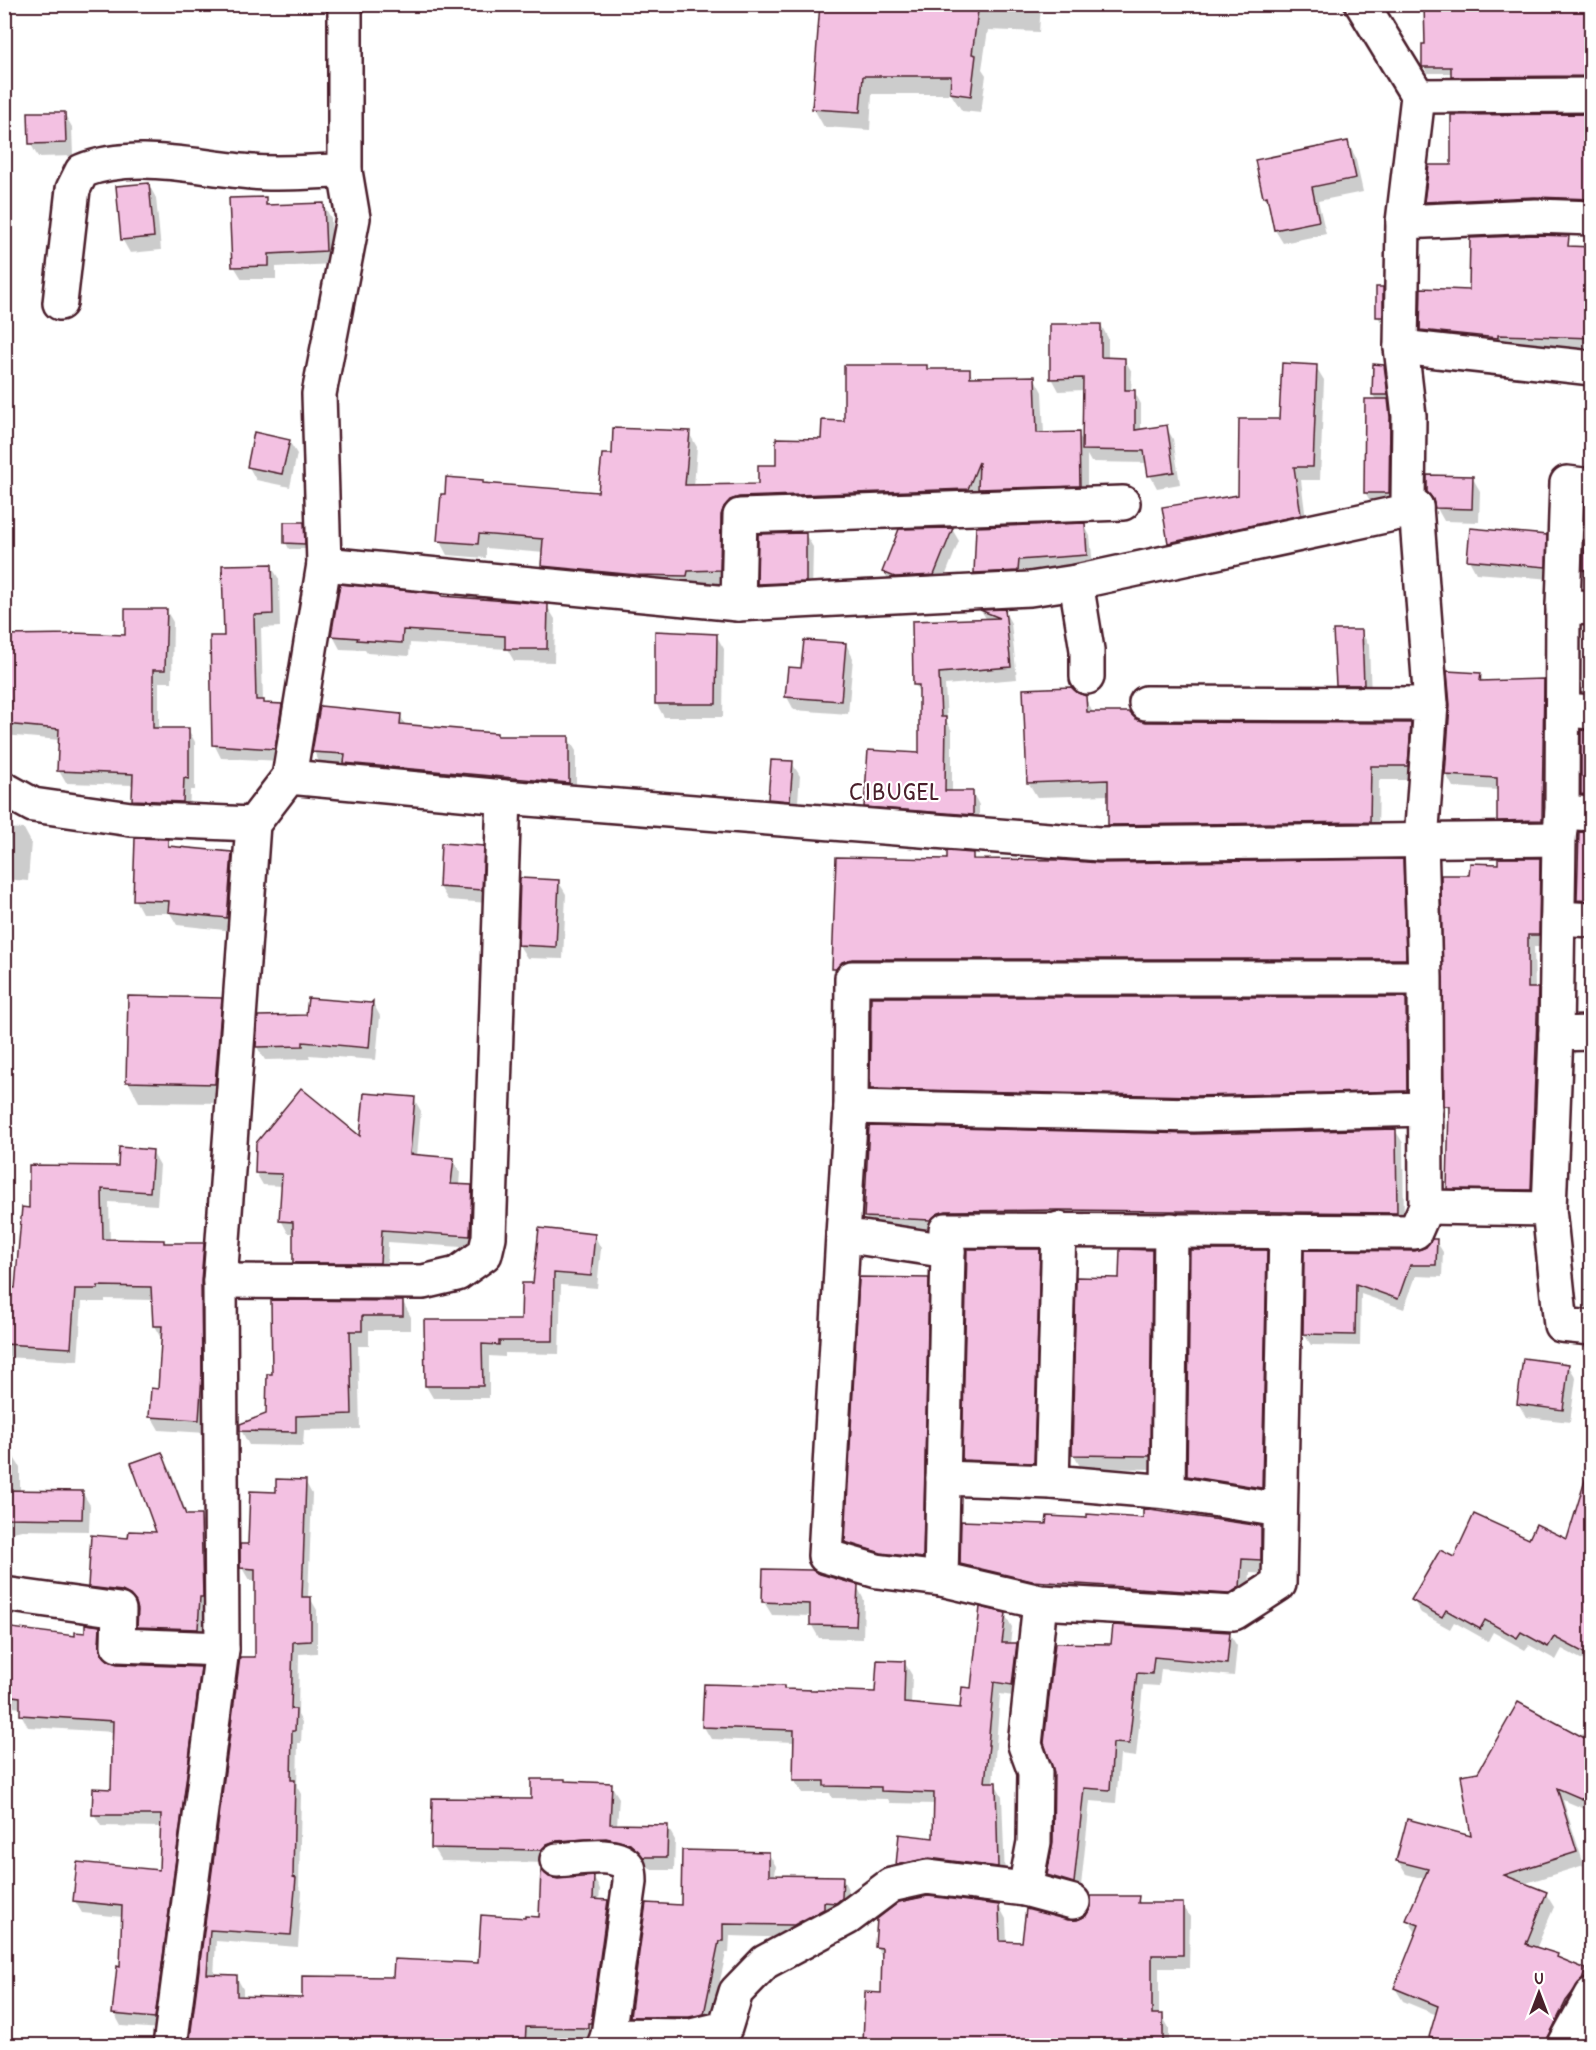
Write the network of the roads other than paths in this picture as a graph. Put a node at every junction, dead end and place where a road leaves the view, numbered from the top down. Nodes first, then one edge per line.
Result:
1 (345, 4) edge
2 (1362, 4) edge
3 (1592, 95) edge
4 (1418, 96) junction
5 (345, 171) junction
6 (1592, 218) edge
7 (1402, 222) junction
8 (60, 303) dead end
9 (1401, 347) junction
10 (1592, 368) edge
11 (1592, 486) edge
12 (1123, 503) dead end
13 (1416, 507) junction
14 (324, 564) junction
15 (1076, 582) junction
16 (738, 604) junction
17 (1577, 607) edge
18 (1087, 676) dead end
19 (1146, 703) dead end
20 (1431, 704) junction
21 (1578, 711) edge
22 (290, 777) junction
23 (4, 789) edge
24 (504, 797) junction
25 (1571, 821) edge
26 (253, 824) junction
27 (1421, 841) junction
28 (1558, 918) junction
29 (1592, 920) edge
30 (1425, 978) junction
31 (1592, 1033) edge
32 (1556, 1034) junction
33 (851, 1107) junction
34 (1426, 1109) junction
35 (1426, 1207) junction
36 (1549, 1209) junction
37 (1059, 1229) junction
38 (1171, 1230) junction
39 (1286, 1231) junction
40 (843, 1235) junction
41 (948, 1251) junction
42 (220, 1281) junction
43 (1592, 1328) edge
44 (943, 1478) junction
45 (1052, 1482) junction
46 (1168, 1492) junction
47 (1280, 1510) junction
48 (941, 1579) junction
49 (4, 1594) edge
50 (1040, 1602) junction
51 (222, 1649) junction
52 (557, 1860) dead end
53 (1026, 1890) junction
54 (1073, 1902) dead end
55 (1592, 1995) edge
56 (730, 2037) edge
57 (606, 2040) edge
58 (170, 2046) edge
59 (1564, 2046) edge

1 - 5 street
2 - 4 street
3 - 4 street
4 - 7 street
5 - 8 street
5 - 14 street
6 - 7 street
7 - 9 street
9 - 10 street
9 - 13 street
11 - 17 street
12 - 16 street
13 - 15 street
13 - 20 street
14 - 16 street
14 - 22 street
15 - 16 street
15 - 18 street
17 - 21 street
19 - 20 street
20 - 27 street
21 - 25 street
22 - 24 street
22 - 26 street
23 - 26 street
24 - 27 street
24 - 42 street
25 - 27 street
25 - 28 street
26 - 42 street
27 - 30 street
28 - 29 street
28 - 32 street
30 - 33 street
30 - 34 street
31 - 32 street
32 - 36 street
33 - 34 street
33 - 40 street
34 - 35 street
35 - 36 street
35 - 39 street
36 - 43 street
37 - 38 street
37 - 41 street
37 - 45 street
38 - 39 street
38 - 46 street
39 - 47 street
40 - 41 street
40 - 48 street
41 - 44 street
42 - 51 street
44 - 45 street
44 - 48 street
45 - 46 street
46 - 47 street
47 - 50 street
48 - 50 street
49 - 51 street
50 - 53 street
51 - 58 street
52 - 57 street
53 - 54 street
53 - 56 street
55 - 59 street
56 - 57 street

